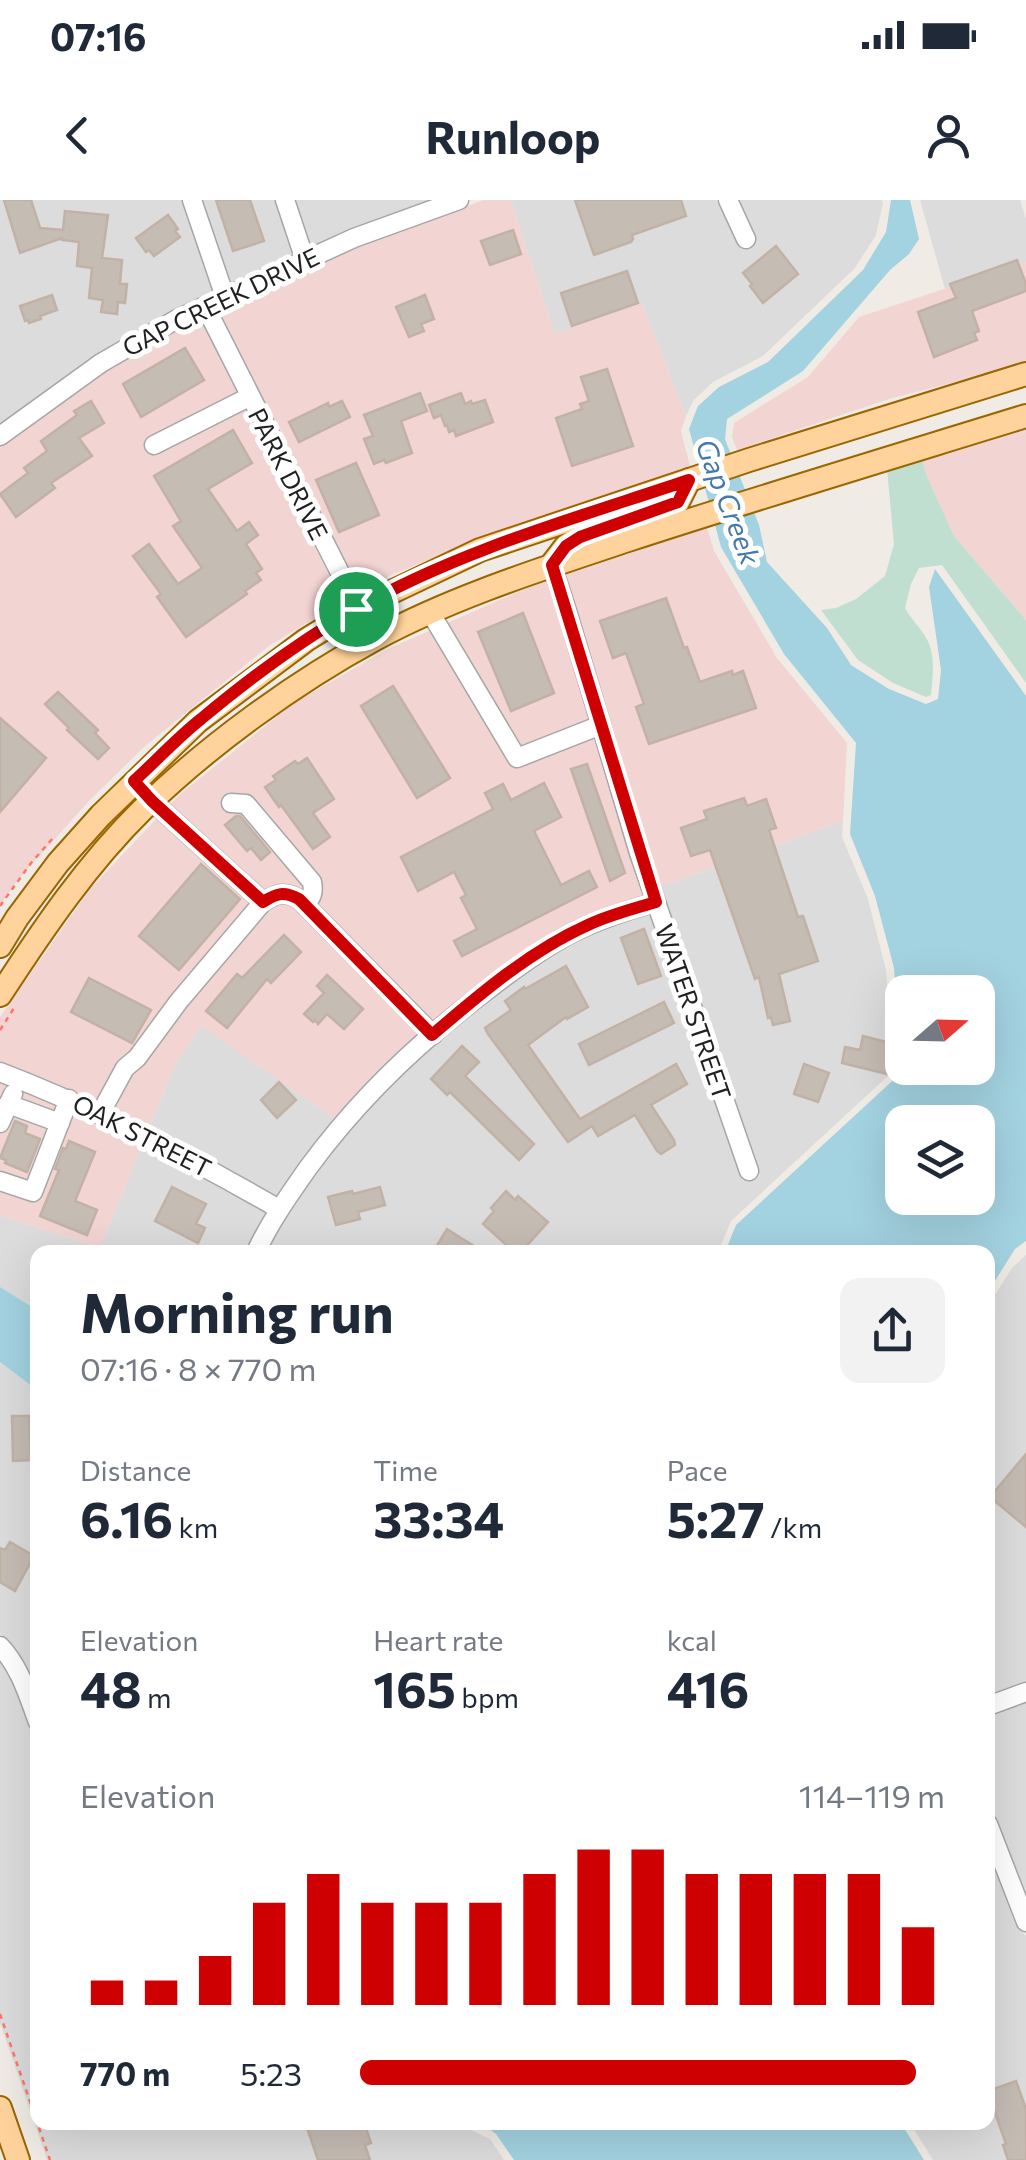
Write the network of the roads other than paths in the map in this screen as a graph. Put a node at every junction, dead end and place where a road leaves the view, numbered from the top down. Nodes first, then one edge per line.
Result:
1 (192, 200) edge
2 (285, 200) edge
3 (728, 200) edge
4 (451, 201) edge
5 (746, 239) dead end
6 (304, 260) junction
7 (226, 297) junction
8 (205, 306) junction
9 (1026, 374) edge
10 (249, 396) junction
11 (1026, 416) edge
12 (0, 436) edge
13 (154, 445) dead end
14 (689, 480) junction
15 (552, 565) junction
16 (356, 609) junction
17 (430, 612) junction
18 (374, 640) junction
19 (218, 705) junction
20 (600, 724) junction
21 (134, 781) junction
22 (152, 801) junction
23 (231, 803) dead end
24 (263, 902) junction
25 (656, 902) junction
26 (305, 905) junction
27 (4, 930) edge
28 (8, 1001) edge
29 (432, 1035) junction
30 (0, 1072) edge
31 (19, 1080) junction
32 (69, 1099) junction
33 (8, 1104) junction
34 (100, 1114) junction
35 (0, 1123) edge
36 (60, 1123) junction
37 (749, 1172) dead end
38 (0, 1181) edge
39 (279, 1208) junction
40 (260, 1245) edge
41 (0, 1646) edge
42 (1026, 1692) edge
43 (30, 1701) edge
44 (995, 1703) edge
45 (995, 1842) edge
46 (1026, 1922) edge
47 (0, 2108) edge
48 (18, 2160) edge

1 - 7 street
2 - 6 street
3 - 5 street
4 - 6 street, GAP CREEK DRIVE
6 - 7 street, GAP CREEK DRIVE
7 - 8 street, GAP CREEK DRIVE
8 - 10 street, PARK DRIVE
8 - 12 street, GAP CREEK DRIVE
9 - 14 main road
10 - 13 street
10 - 16 street, PARK DRIVE
11 - 15 main road
14 - 15 main road
14 - 16 main road
15 - 17 main road
15 - 20 street, WATER STREET
16 - 18 street, PARK DRIVE
16 - 19 main road
17 - 18 main road
17 - 20 street
18 - 22 main road
19 - 21 main road
19 - 22 main road
20 - 25 street, WATER STREET
21 - 22 street
21 - 27 main road
22 - 24 street
22 - 28 main road
23 - 26 street
24 - 26 street
24 - 34 street
25 - 29 street
25 - 37 street, WATER STREET
26 - 29 street
29 - 39 street
30 - 31 street, OAK STREET
31 - 32 street, OAK STREET
31 - 33 street
32 - 34 street, OAK STREET
32 - 36 street
33 - 35 street
33 - 36 street
34 - 39 street, OAK STREET
36 - 38 street
39 - 40 street
41 - 43 street
42 - 44 street
45 - 46 street
47 - 48 main road

